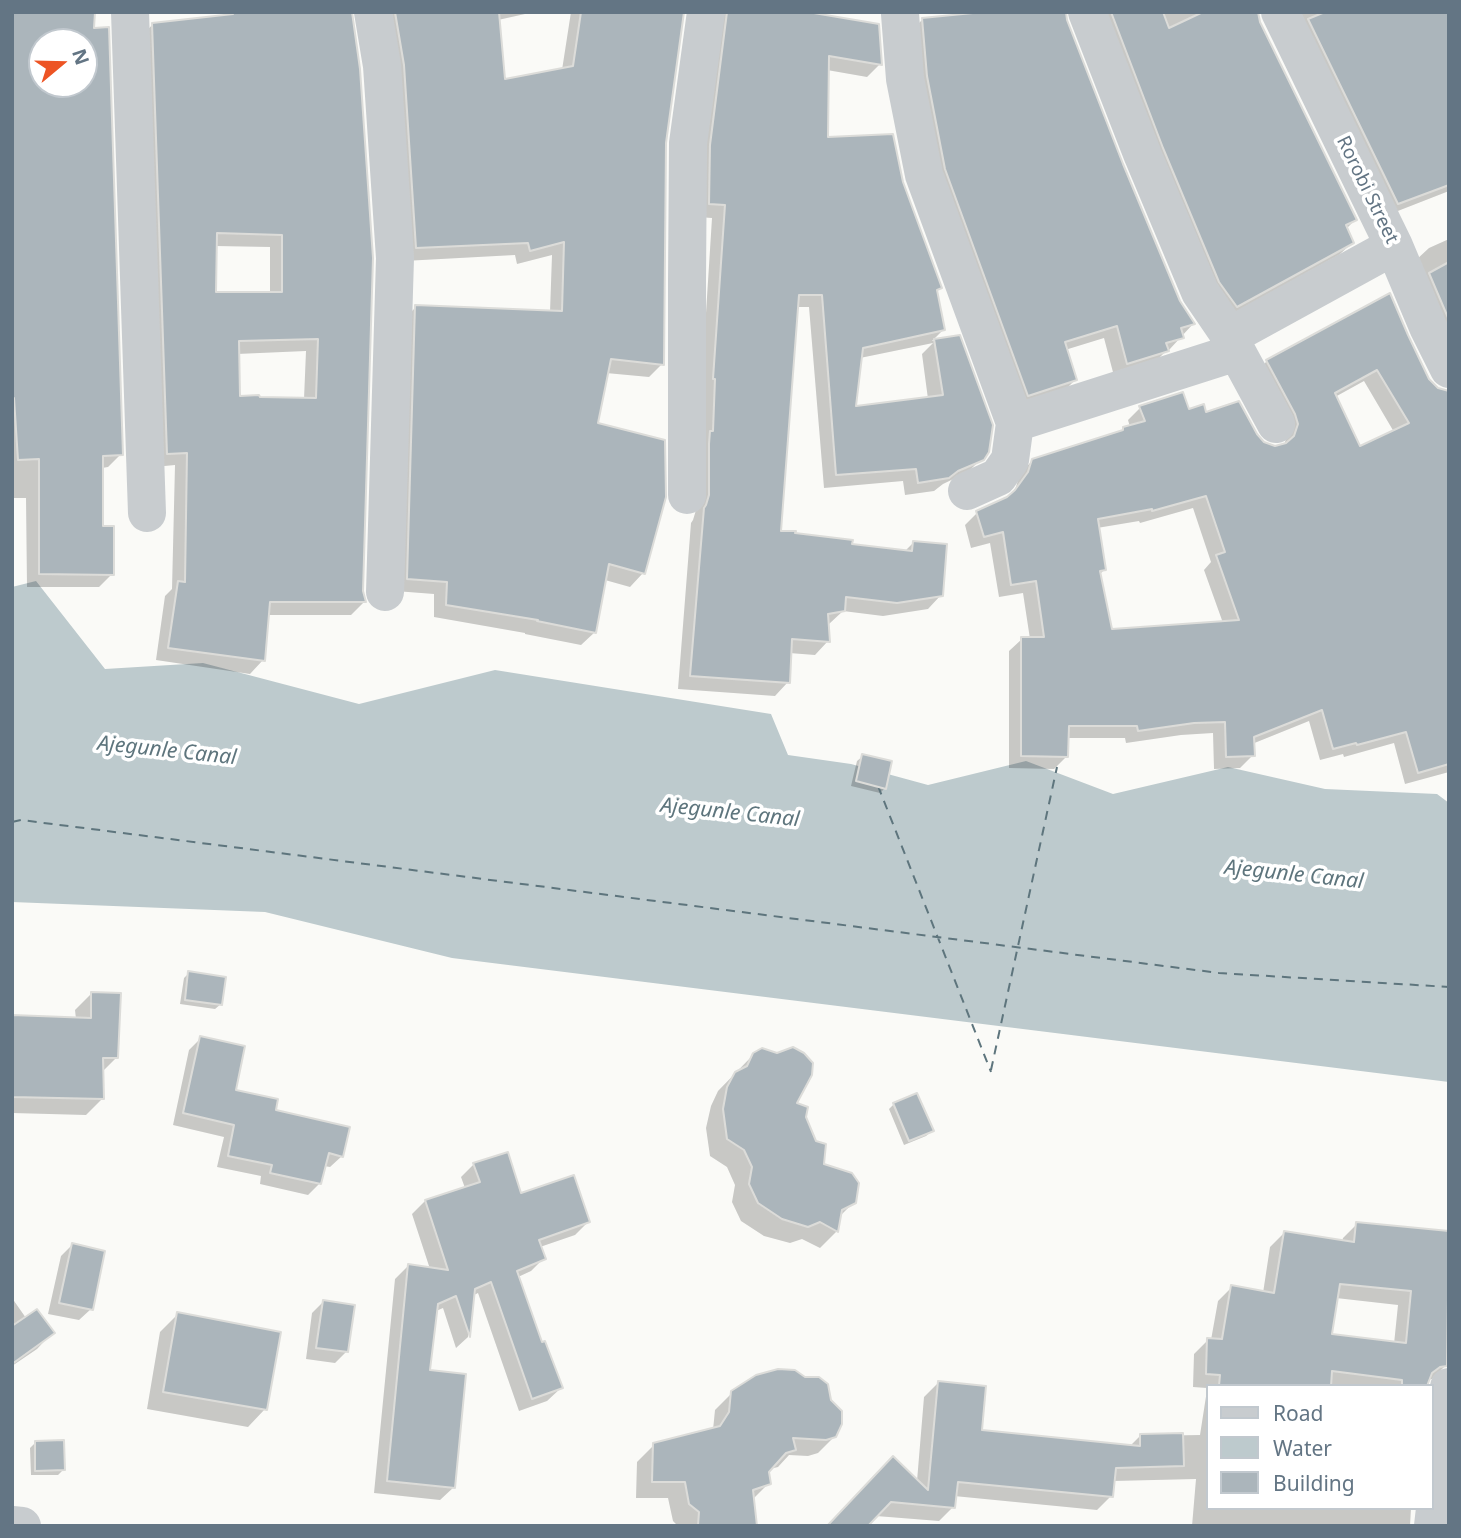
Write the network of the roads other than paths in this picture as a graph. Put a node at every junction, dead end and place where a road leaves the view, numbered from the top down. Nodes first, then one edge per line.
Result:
1 (130, 12) edge
2 (373, 12) edge
3 (706, 12) edge
4 (1087, 12) edge
5 (1280, 12) edge
6 (901, 14) edge
7 (1394, 246) junction
8 (1233, 344) junction
9 (1449, 369) edge
10 (1015, 422) junction
11 (1276, 424) dead end
12 (967, 491) dead end
13 (687, 495) dead end
14 (147, 513) dead end
15 (385, 592) dead end
16 (1449, 1387) edge
17 (12, 1525) edge
18 (22, 1526) edge
19 (1433, 1526) edge

1 - 14 street
2 - 15 street
3 - 13 street
4 - 8 street
5 - 7 street, Rorobi Street
6 - 10 street
7 - 8 street
7 - 9 street, Rorobi Street
8 - 10 street
8 - 11 street
10 - 12 street
16 - 19 street
17 - 18 street

